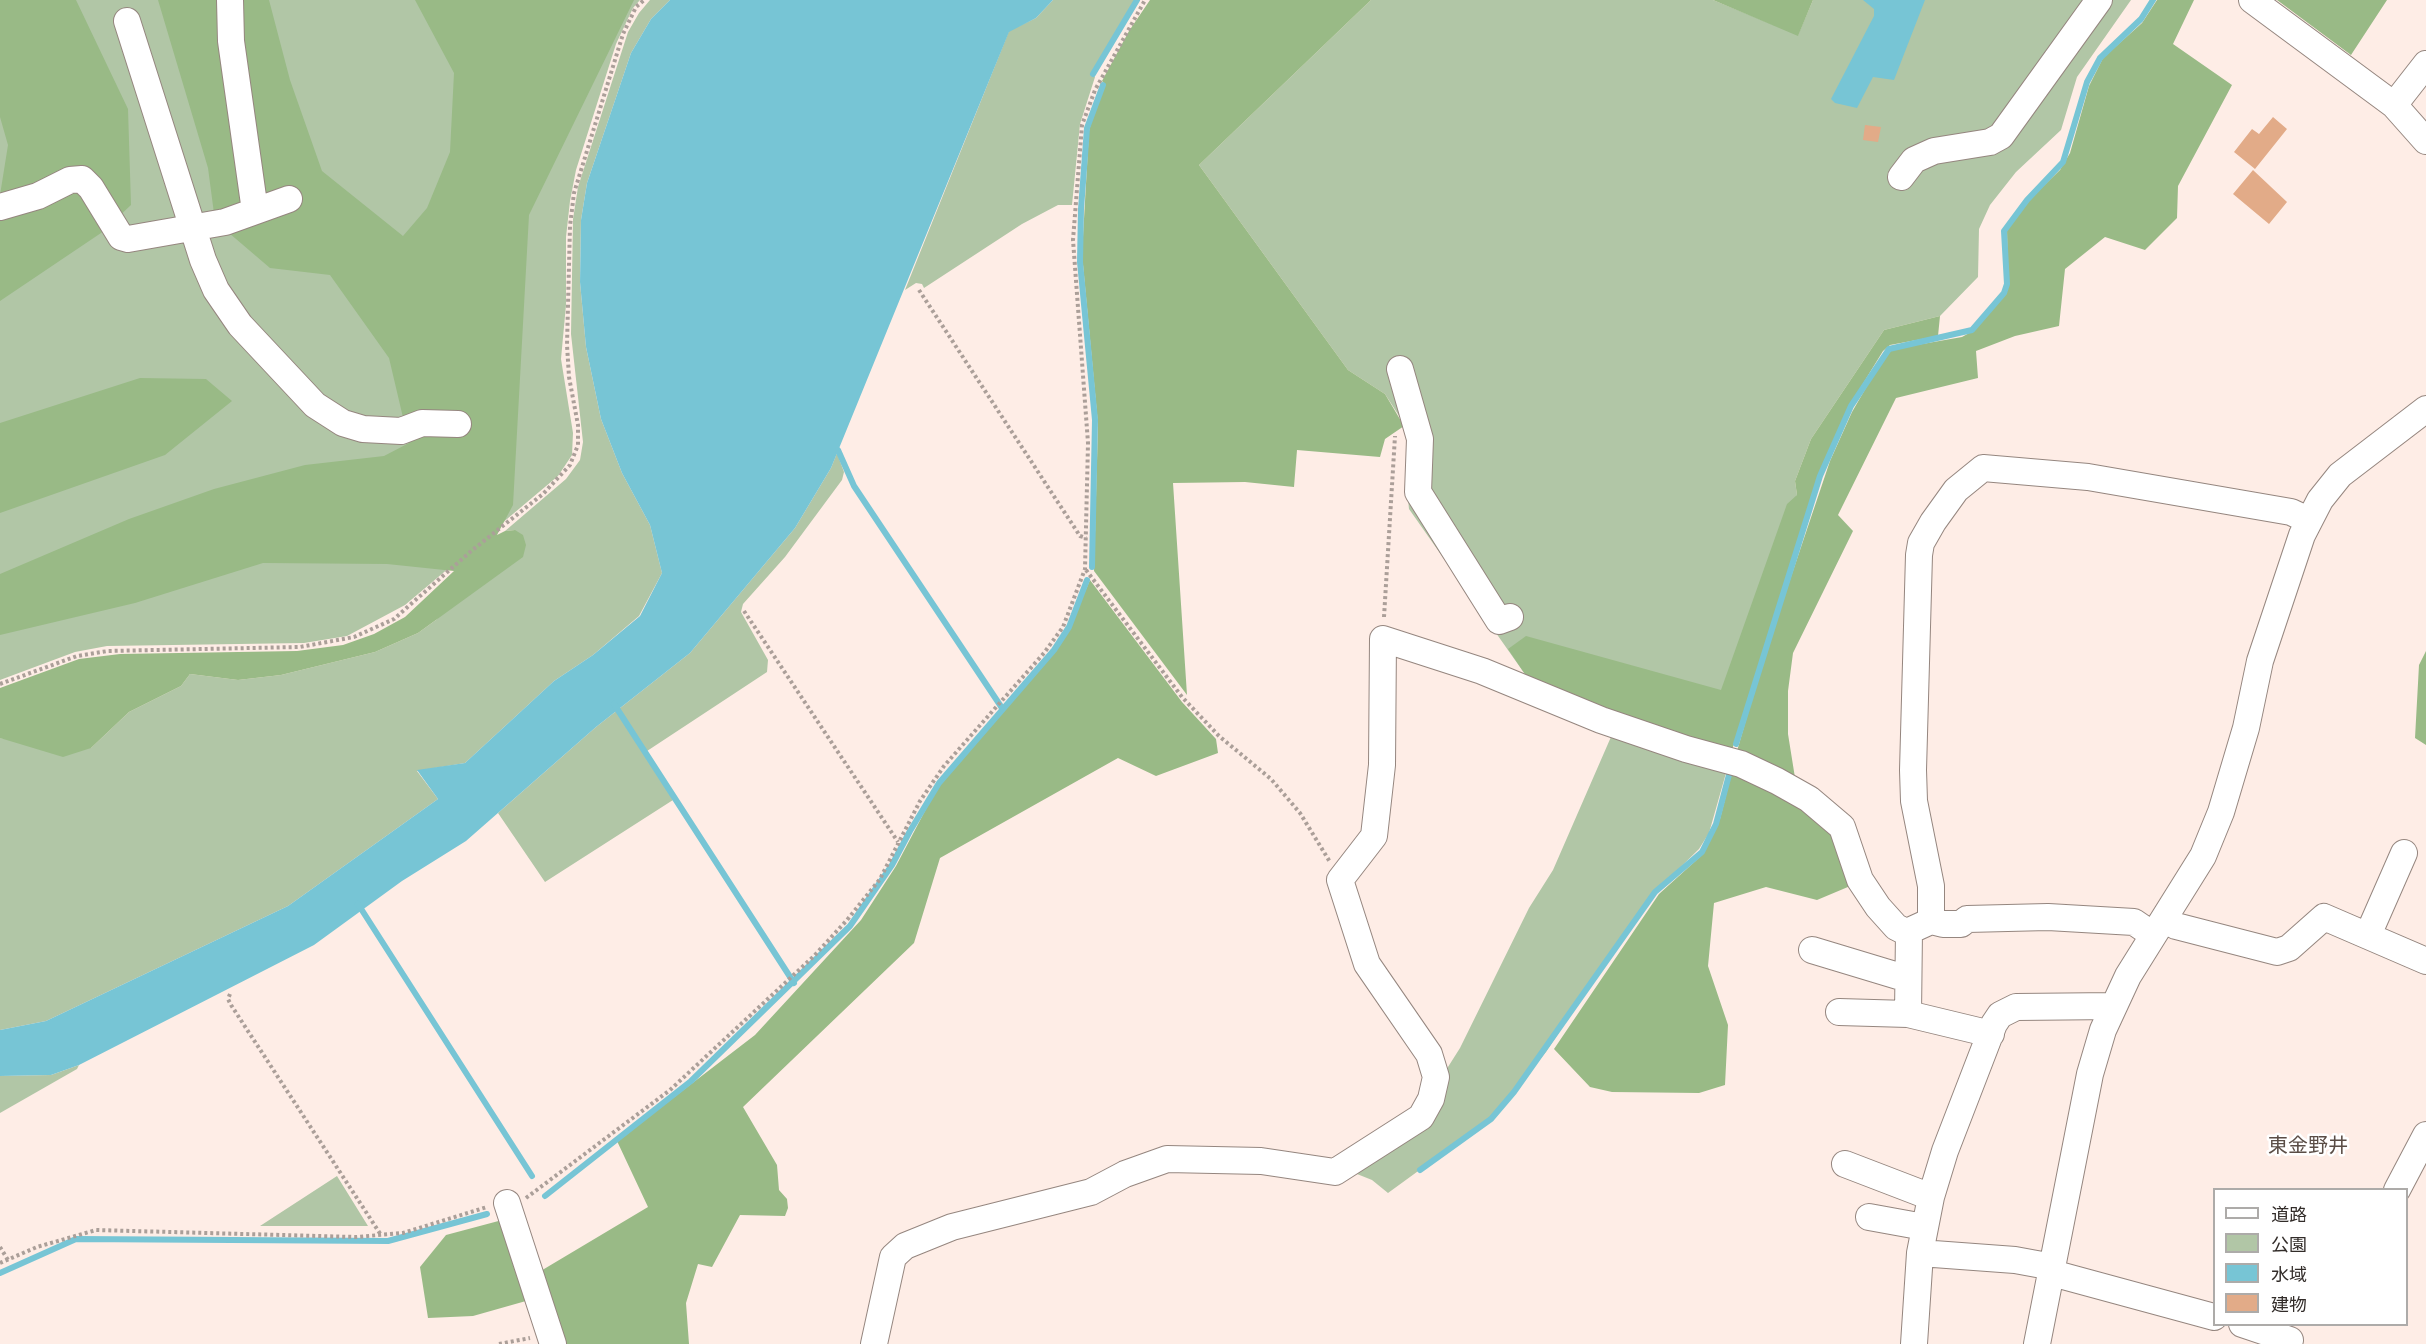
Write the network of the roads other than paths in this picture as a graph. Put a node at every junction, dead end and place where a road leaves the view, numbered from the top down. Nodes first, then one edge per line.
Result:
1 (230, 0) edge
2 (2099, 0) edge
3 (2252, 0) edge
4 (127, 21) dead end
5 (2426, 64) edge
6 (2394, 105) junction
7 (2426, 141) edge
8 (1901, 177) dead end
9 (289, 198) dead end
10 (0, 207) edge
11 (255, 212) junction
12 (193, 226) junction
13 (1400, 369) dead end
14 (2426, 408) edge
15 (458, 424) dead end
16 (2308, 520) junction
17 (1510, 617) dead end
18 (2404, 853) dead end
19 (1920, 926) junction
20 (2159, 928) junction
21 (2368, 935) junction
22 (1812, 950) dead end
23 (2426, 961) edge
24 (1908, 979) junction
25 (2114, 1006) junction
26 (1839, 1012) dead end
27 (1908, 1014) junction
28 (1991, 1034) junction
29 (2426, 1135) edge
30 (1845, 1164) dead end
31 (2398, 1188) edge
32 (1931, 1197) junction
33 (507, 1203) road end
34 (1869, 1217) dead end
35 (1924, 1227) junction
36 (1920, 1253) junction
37 (2052, 1270) junction
38 (2213, 1317) edge
39 (2251, 1326) edge
40 (2294, 1336) edge
41 (550, 1339) edge
42 (874, 1344) edge
43 (1914, 1344) edge
44 (2037, 1344) edge

1 - 11 street
2 - 8 street
3 - 6 street
4 - 12 street
5 - 6 street
6 - 7 street
9 - 11 street
10 - 12 street
11 - 12 street
12 - 15 street
13 - 17 street
14 - 16 street
16 - 19 street
16 - 20 street
18 - 21 street
19 - 20 street
19 - 24 street
19 - 42 street
20 - 21 street
20 - 25 street
21 - 23 street
22 - 24 street
24 - 27 street
25 - 28 street
25 - 37 street
26 - 27 street
27 - 28 street
28 - 32 street
29 - 31 street
30 - 32 street
32 - 35 street
33 - 41 street
34 - 35 street
35 - 36 street
36 - 37 street
36 - 43 street
37 - 38 street
37 - 44 street
39 - 40 street

